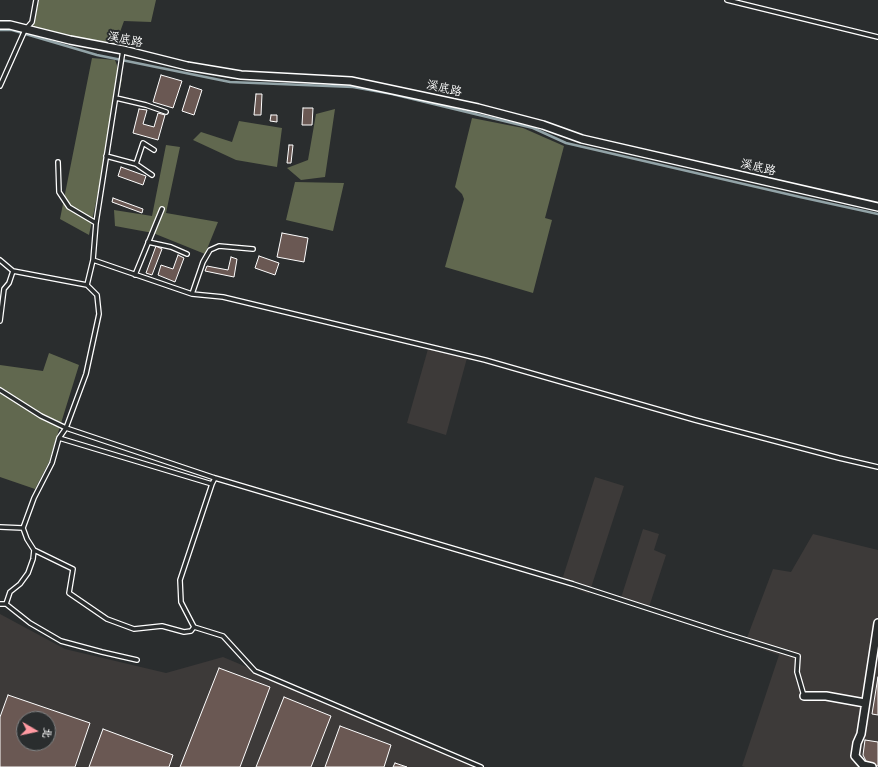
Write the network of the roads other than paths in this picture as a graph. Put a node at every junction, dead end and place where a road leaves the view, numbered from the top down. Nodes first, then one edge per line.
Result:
1 (36, 0) edge
2 (727, 0) edge
3 (0, 25) edge
4 (25, 30) junction
5 (878, 37) edge
6 (123, 50) junction
7 (0, 86) edge
8 (116, 98) junction
9 (166, 112) dead end
10 (154, 150) dead end
11 (106, 156) junction
12 (58, 162) dead end
13 (136, 164) junction
14 (152, 175) dead end
15 (878, 207) edge
16 (162, 209) dead end
17 (96, 223) junction
18 (148, 242) junction
19 (253, 250) dead end
20 (187, 254) dead end
21 (0, 260) edge
22 (93, 260) junction
23 (13, 271) junction
24 (135, 275) junction
25 (87, 285) junction
26 (192, 294) junction
27 (0, 321) edge
28 (0, 390) edge
29 (66, 428) junction
30 (59, 438) junction
31 (878, 467) edge
32 (215, 478) junction
33 (212, 484) junction
34 (0, 527) edge
35 (23, 528) junction
36 (34, 550) junction
37 (0, 604) edge
38 (6, 604) junction
39 (878, 623) edge
40 (194, 627) junction
41 (137, 660) dead end
42 (804, 696) joint
43 (865, 703) junction
44 (481, 767) edge
45 (872, 767) edge

1 - 4 lane
2 - 5 lane
3 - 4 street, 溪底路
4 - 6 street, 溪底路
4 - 7 lane
6 - 8 lane
6 - 15 street, 溪底路
8 - 9 lane
8 - 11 lane
10 - 13 lane
11 - 13 lane
11 - 17 lane
12 - 17 lane
13 - 14 lane
16 - 18 lane
17 - 22 lane
18 - 20 lane
18 - 24 lane
19 - 26 lane
21 - 23 lane
22 - 24 lane
22 - 25 lane
23 - 25 lane
23 - 27 lane
24 - 26 lane
25 - 29 lane
26 - 31 lane
28 - 29 lane
29 - 30 lane
29 - 32 lane
30 - 33 lane
30 - 35 lane
32 - 33 lane
32 - 42 lane
33 - 40 lane
34 - 35 lane
35 - 36 lane
36 - 38 lane
36 - 40 lane
37 - 38 lane
38 - 41 lane
39 - 43 street
40 - 44 lane
42 - 43 street
43 - 45 street

